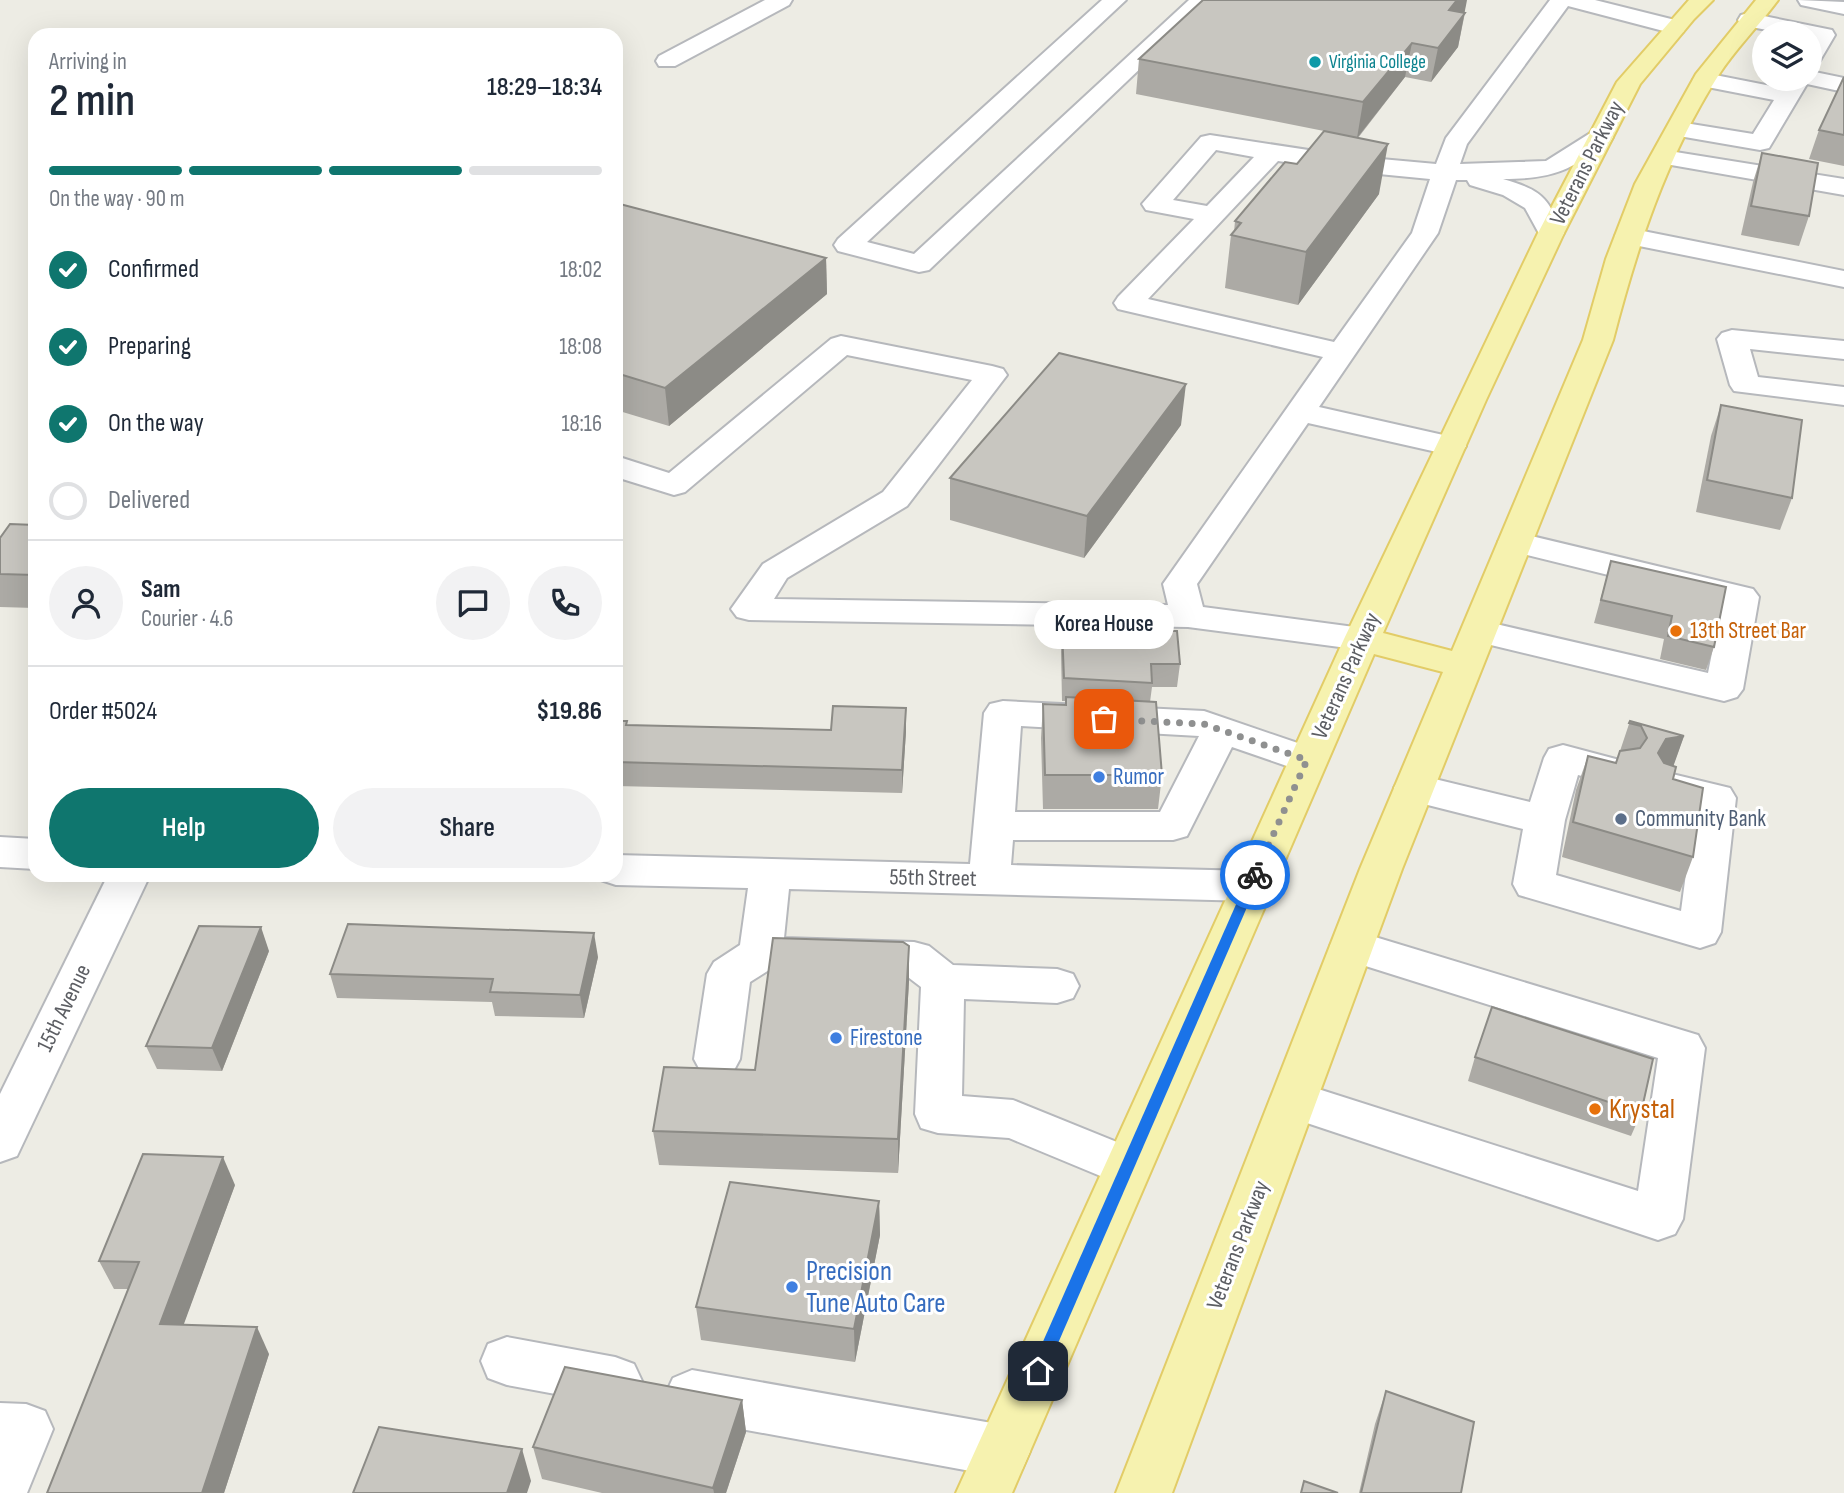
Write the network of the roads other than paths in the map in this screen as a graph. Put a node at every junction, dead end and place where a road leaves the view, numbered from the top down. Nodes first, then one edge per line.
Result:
1 (781, 0) edge
2 (1115, 0) edge
3 (1201, 0) edge
4 (1561, 0) edge
5 (1570, 0) edge
6 (1702, 0) edge
7 (1767, 0) edge
8 (1810, 0) edge
9 (1844, 8) edge
10 (1749, 20) junction
11 (1675, 27) junction
12 (1834, 37) edge
13 (667, 61) dead end
14 (1705, 80) junction
15 (1822, 80) edge
16 (1752, 84) edge
17 (1844, 85) edge
18 (1791, 91) edge
19 (1679, 129) junction
20 (1601, 137) junction
21 (1272, 152) junction
22 (1663, 157) junction
23 (1446, 173) junction
24 (1844, 187) edge
25 (1213, 215) junction
26 (1551, 233) junction
27 (1628, 236) junction
28 (1844, 279) edge
29 (1844, 350) edge
30 (1342, 353) junction
31 (1844, 397) edge
32 (1301, 412) junction
33 (1450, 446) junction
34 (623, 468) edge
35 (1515, 542) junction
36 (1188, 616) junction
37 (1479, 631) junction
38 (1362, 639) junction
39 (1464, 666) junction
40 (1221, 730) junction
41 (1307, 760) junction
42 (1613, 771) edge
43 (1668, 786) edge
44 (1414, 788) junction
45 (1545, 820) junction
46 (993, 826) junction
47 (0, 852) edge
48 (28, 854) edge
49 (623, 870) edge
50 (770, 874) junction
51 (989, 879) junction
52 (126, 882) edge
53 (1251, 886) junction
54 (1352, 946) junction
55 (761, 953) junction
56 (943, 981) junction
57 (1057, 986) dead end
58 (717, 1059) dead end
59 (1293, 1100) junction
60 (0, 1142) edge
61 (1127, 1167) junction
62 (507, 1361) dead end
63 (0, 1428) edge
64 (994, 1472) edge
65 (0, 1492) edge
66 (1144, 1493) edge

1 - 13 street
2 - 3 street
4 - 23 street
5 - 11 street
6 - 11 main road, Veterans Parkway
7 - 10 main road, Veterans Parkway
8 - 9 street
10 - 12 street
10 - 14 main road, Veterans Parkway
11 - 20 main road, Veterans Parkway
14 - 16 street
14 - 19 main road, Veterans Parkway
15 - 17 street
18 - 19 street
19 - 22 main road, Veterans Parkway
20 - 23 street
20 - 26 main road, Veterans Parkway
21 - 23 street
21 - 25 street
21 - 25 street
22 - 24 street
22 - 27 main road, Veterans Parkway
23 - 26 street
23 - 30 street
25 - 30 street
26 - 33 main road, Veterans Parkway
27 - 28 street
27 - 35 main road, Veterans Parkway
29 - 31 street
30 - 32 street
32 - 33 street
32 - 36 street
33 - 38 main road, Veterans Parkway
34 - 36 street
35 - 37 main road, Veterans Parkway
35 - 37 street
36 - 38 street
37 - 39 main road, Veterans Parkway
38 - 39 main road
38 - 41 main road, Veterans Parkway
39 - 44 main road, Veterans Parkway
40 - 41 street
40 - 46 street
40 - 46 street
41 - 53 main road, Veterans Parkway
42 - 45 street
43 - 45 street
44 - 45 street
44 - 54 main road, Veterans Parkway
46 - 51 street
47 - 48 street
49 - 50 street, 55th Street
50 - 51 street, 55th Street
50 - 55 street
51 - 53 street, 55th Street
52 - 60 street, 15th Avenue
53 - 61 main road, Veterans Parkway
54 - 59 main road, Veterans Parkway
54 - 59 street
55 - 56 street
55 - 58 street
56 - 57 street
56 - 61 street
59 - 66 main road, Veterans Parkway
61 - 64 main road, Veterans Parkway
62 - 64 street
63 - 65 street

